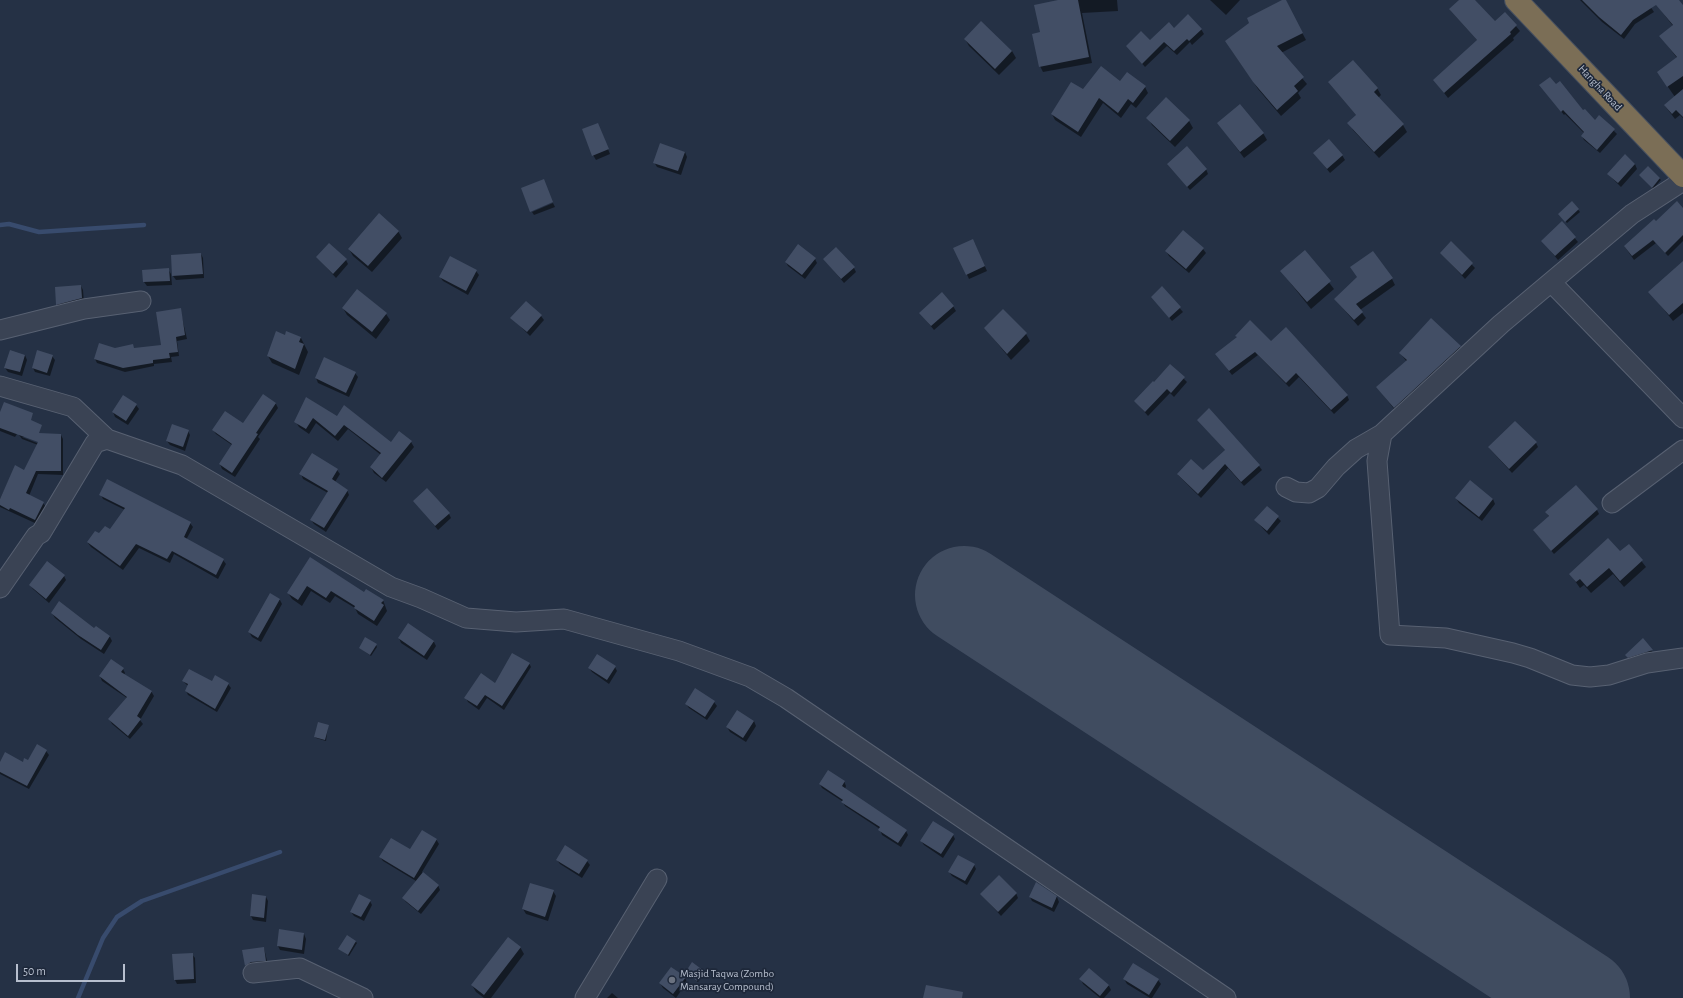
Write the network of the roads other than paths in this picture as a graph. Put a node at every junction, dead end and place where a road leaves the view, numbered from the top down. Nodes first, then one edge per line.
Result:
1 (1516, 0) edge
2 (1683, 176) edge
3 (1683, 181) edge
4 (1551, 282) junction
5 (141, 301) dead end
6 (0, 330) edge
7 (0, 386) edge
8 (1683, 418) edge
9 (1382, 434) junction
10 (107, 439) junction
11 (1683, 450) edge
12 (1286, 487) dead end
13 (1612, 503) dead end
14 (0, 588) edge
15 (1683, 658) edge
16 (657, 879) dead end
17 (253, 973) dead end
18 (363, 998) edge
19 (585, 998) edge
20 (1226, 998) edge

1 - 2 highway, Hangha Road
3 - 4 street
4 - 8 street
4 - 9 street
5 - 6 street
7 - 10 street
9 - 12 street
9 - 15 street
10 - 14 street
10 - 20 street
11 - 13 street
16 - 19 street
17 - 18 street

